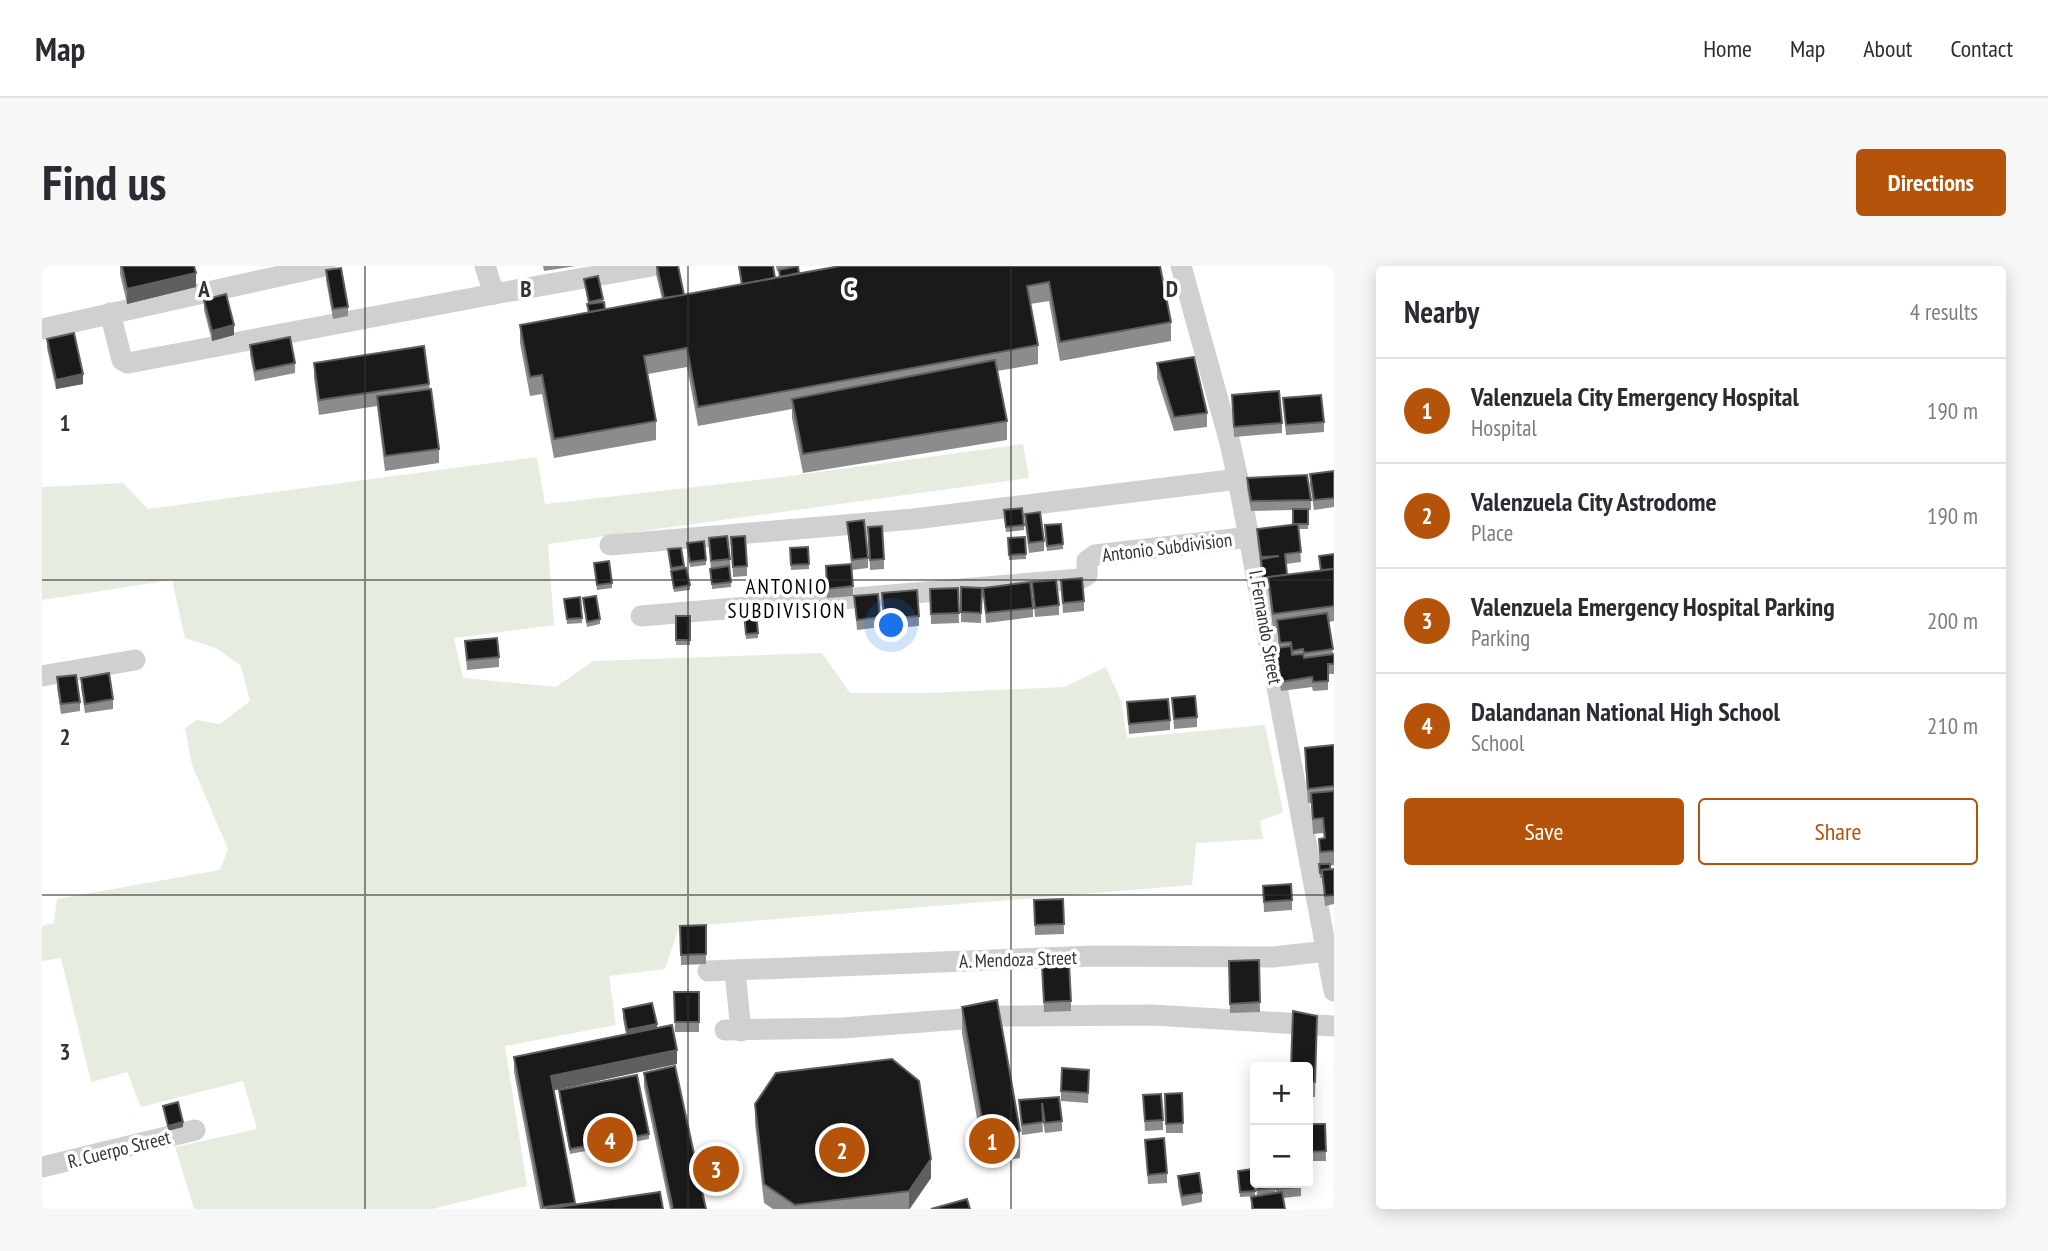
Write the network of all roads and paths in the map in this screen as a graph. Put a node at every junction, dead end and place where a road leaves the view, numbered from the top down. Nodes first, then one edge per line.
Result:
1 (325, 266) edge
2 (485, 266) edge
3 (652, 266) edge
4 (1181, 266) edge
5 (494, 294) junction
6 (110, 313) junction
7 (42, 328) edge
8 (1238, 480) junction
9 (1250, 537) junction
10 (610, 545) dead end
11 (641, 616) dead end
12 (135, 660) dead end
13 (42, 676) edge
14 (1327, 951) junction
15 (708, 971) dead end
16 (735, 971) junction
17 (1334, 991) edge
18 (1334, 1026) edge
19 (195, 1130) dead end
20 (42, 1167) edge

1 - 6 street
2 - 5 street
3 - 5 street
4 - 8 street, I. Fernando Street
5 - 6 street
6 - 7 street
8 - 9 street, I. Fernando Street
8 - 10 street
9 - 11 street, Antonio Subdivision
9 - 14 street, I. Fernando Street
12 - 13 street
14 - 16 street, A. Mendoza Street
14 - 17 street, I. Fernando Street
15 - 16 street, A. Mendoza Street
16 - 18 street
19 - 20 street, R. Cuerpo Street

